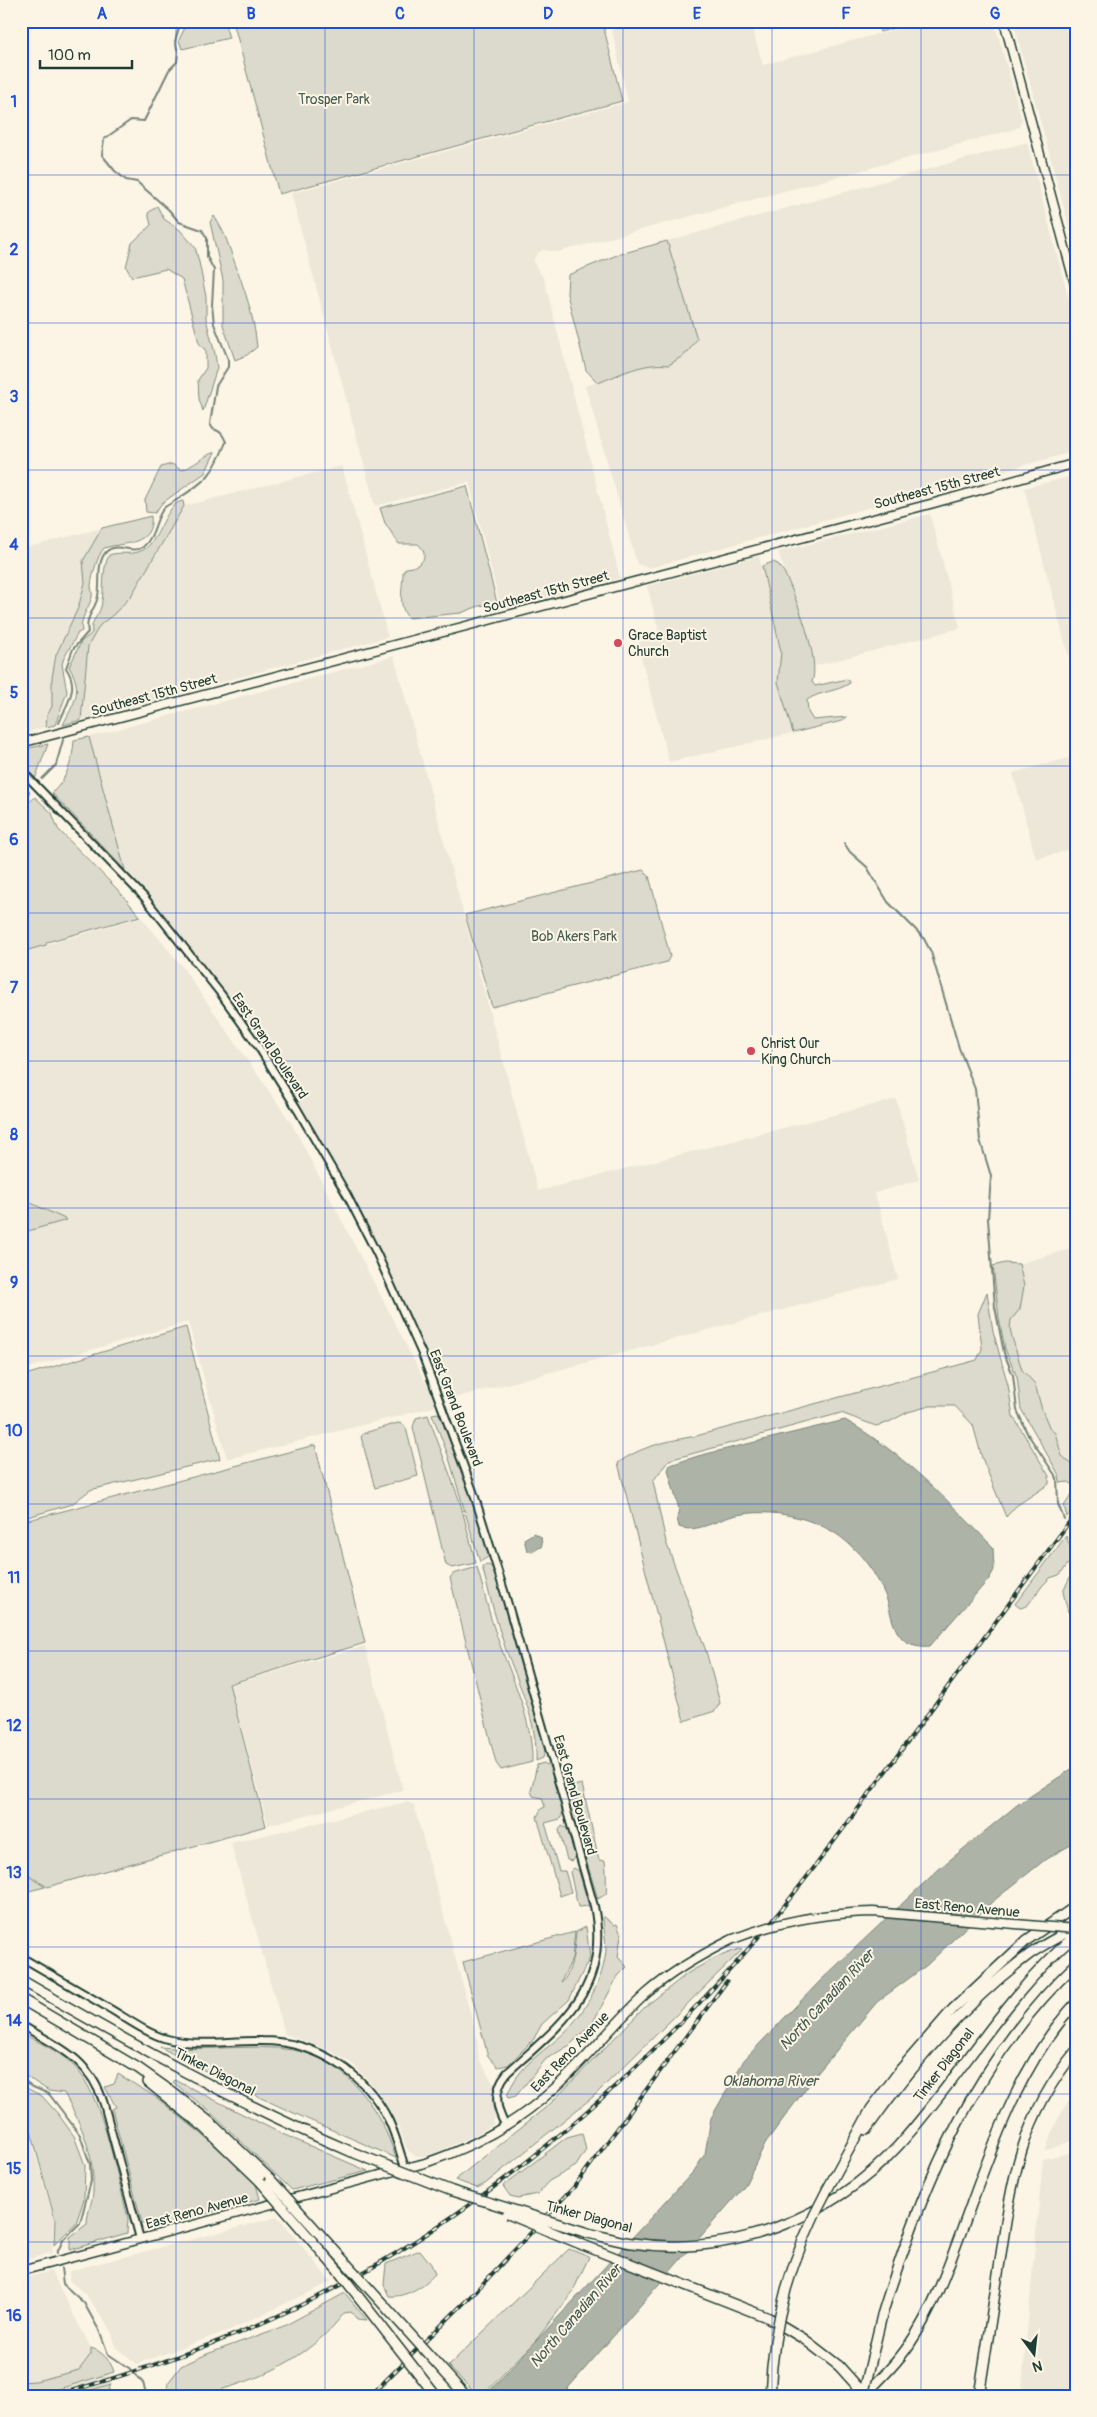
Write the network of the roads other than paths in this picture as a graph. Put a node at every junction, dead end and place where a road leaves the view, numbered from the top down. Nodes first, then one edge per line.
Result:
1 (1004, 21) edge
2 (1076, 288) edge
3 (1076, 463) edge
4 (21, 743) edge
5 (21, 770) edge
6 (1076, 1906) edge
7 (1076, 1928) edge
8 (1076, 1935) edge
9 (21, 1957) edge
10 (1076, 1964) edge
11 (21, 1980) edge
12 (21, 1999) edge
13 (1076, 2002) edge
14 (21, 2025) edge
15 (106, 2050) junction
16 (1076, 2050) edge
17 (506, 2126) junction
18 (405, 2168) junction
19 (827, 2190) junction
20 (452, 2191) junction
21 (140, 2239) junction
22 (21, 2271) edge
23 (436, 2396) edge
24 (466, 2396) edge
25 (770, 2396) edge
26 (864, 2396) edge
27 (979, 2396) edge

1 - 2 main road
3 - 4 main road, Southeast 15th Street
5 - 17 street, East Grand Boulevard
6 - 19 highway
7 - 17 main road, East Reno Avenue, bridge
7 - 19 highway
8 - 20 highway, Tinker Diagonal, bridge
9 - 18 street, Tinker Diagonal
10 - 26 highway, bridge
11 - 20 highway, Tinker Diagonal, bridge
12 - 15 highway
13 - 26 highway
14 - 21 street
15 - 23 highway, bridge
15 - 24 highway, bridge
16 - 27 highway
17 - 18 main road, East Reno Avenue
18 - 21 main road, East Reno Avenue
19 - 25 highway, bridge
20 - 26 highway, bridge
21 - 22 main road, East Reno Avenue

